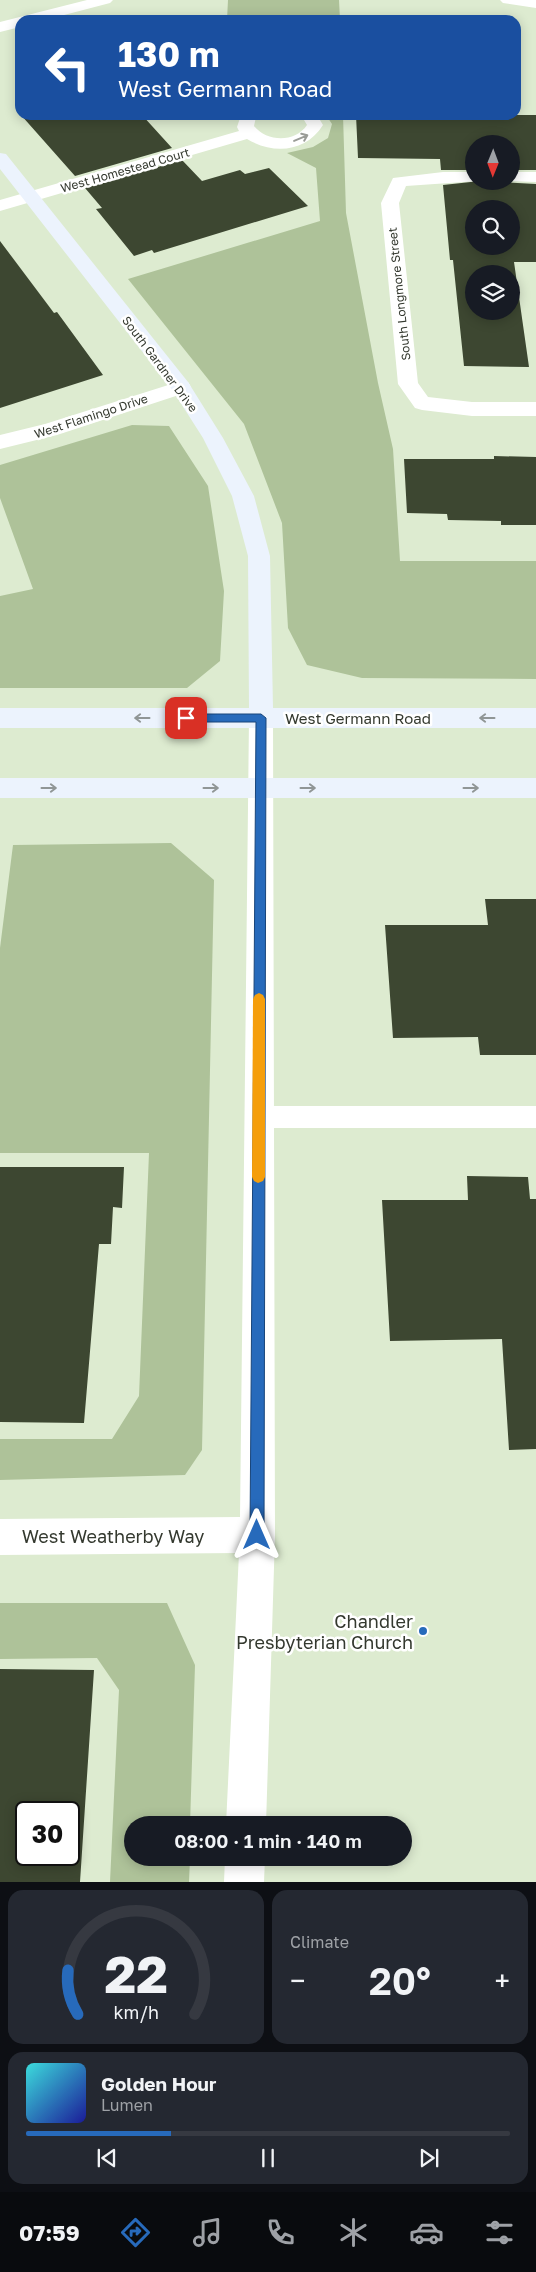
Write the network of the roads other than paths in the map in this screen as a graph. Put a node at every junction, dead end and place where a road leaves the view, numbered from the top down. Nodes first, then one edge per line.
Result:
1 (105, 0) edge
2 (508, 0) edge
3 (536, 3) edge
4 (46, 15) edge
5 (15, 23) edge
6 (0, 27) edge
7 (246, 120) edge
8 (312, 120) edge
9 (249, 133) junction
10 (0, 158) edge
11 (465, 177) edge
12 (520, 177) edge
13 (536, 177) edge
14 (32, 198) junction
15 (0, 206) edge
16 (181, 387) junction
17 (536, 409) edge
18 (0, 442) edge
19 (0, 718) edge
20 (261, 718) junction
21 (536, 718) edge
22 (0, 788) edge
23 (260, 788) junction
24 (536, 788) edge
25 (259, 1117) junction
26 (536, 1117) edge
27 (257, 1535) junction
28 (0, 1537) edge
29 (246, 1816) edge
30 (244, 1866) edge
31 (244, 1882) edge

1 - 4 street
2 - 3 street
5 - 6 street
7 - 9 street
9 -> 8 street
9 - 14 street, West Homestead Court
10 - 14 street, South Gardner Drive
11 - 17 street, South Longmore Street
12 - 13 street
14 - 15 street, West Homestead Court
14 - 16 street, South Gardner Drive
16 - 18 street, West Flamingo Drive
16 - 20 street, South Gardner Drive
20 -> 19 street, West Germann Road
21 -> 20 street, West Germann Road
20 - 23 street
22 -> 23 street
23 -> 24 street
23 - 25 street
25 - 26 lane
25 - 27 street
27 - 28 street, West Weatherby Way
27 - 29 street
30 - 31 street

